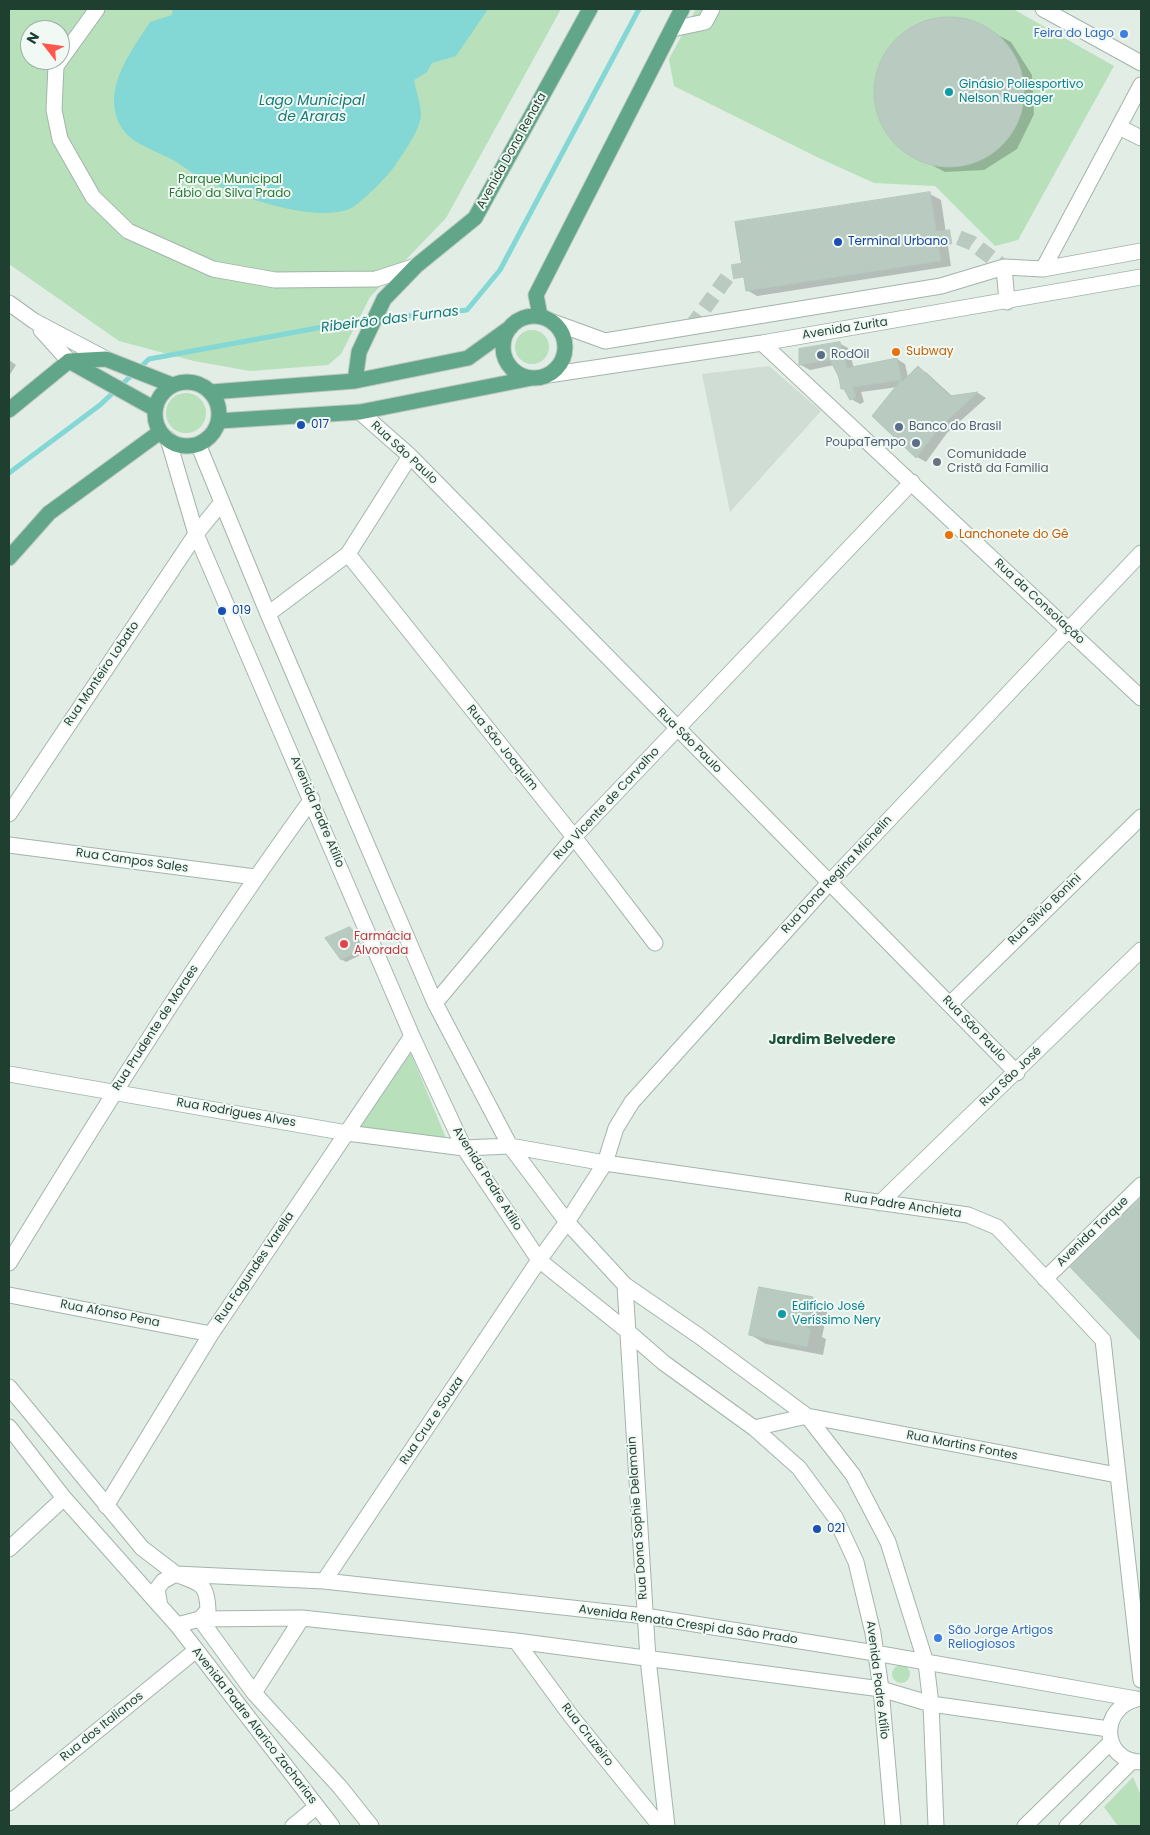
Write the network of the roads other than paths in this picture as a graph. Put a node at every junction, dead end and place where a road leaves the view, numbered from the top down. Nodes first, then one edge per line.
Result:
1 (97, 9) edge
2 (590, 9) edge
3 (682, 9) edge
4 (712, 9) edge
5 (1043, 9) edge
6 (672, 28) junction
7 (1141, 62) edge
8 (1141, 85) edge
9 (1119, 127) junction
10 (1141, 138) edge
11 (1141, 251) edge
12 (416, 266) junction
13 (1004, 267) junction
14 (1043, 269) junction
15 (1141, 277) edge
16 (1007, 302) junction
17 (9, 303) edge
18 (547, 319) junction
19 (34, 321) junction
20 (510, 327) junction
21 (762, 342) junction
22 (106, 359) junction
23 (69, 361) junction
24 (548, 375) junction
25 (532, 378) junction
26 (355, 381) junction
27 (172, 385) junction
28 (210, 392) junction
29 (155, 409) junction
30 (9, 410) edge
31 (360, 412) junction
32 (218, 421) junction
33 (164, 435) junction
34 (198, 444) junction
35 (410, 456) junction
36 (912, 482) junction
37 (222, 502) junction
38 (196, 534) junction
39 (1141, 553) edge
40 (348, 554) junction
41 (9, 558) edge
42 (268, 614) junction
43 (1067, 629) junction
44 (1141, 698) edge
45 (678, 729) junction
46 (312, 799) junction
47 (9, 814) edge
48 (1141, 817) edge
49 (574, 838) junction
50 (9, 844) edge
51 (255, 878) junction
52 (829, 882) junction
53 (655, 943) dead end
54 (1141, 950) edge
55 (435, 1004) junction
56 (950, 1004) junction
57 (412, 1036) junction
58 (1016, 1073) junction
59 (9, 1074) edge
60 (114, 1091) junction
61 (347, 1133) junction
62 (510, 1146) junction
63 (464, 1148) junction
64 (605, 1162) junction
65 (1141, 1185) edge
66 (880, 1203) junction
67 (567, 1222) junction
68 (539, 1260) junction
69 (9, 1264) edge
70 (1045, 1279) junction
71 (625, 1284) junction
72 (9, 1295) edge
73 (626, 1330) junction
74 (211, 1334) junction
75 (9, 1387) edge
76 (807, 1416) junction
77 (9, 1427) edge
78 (754, 1428) junction
79 (1117, 1475) junction
80 (64, 1498) junction
81 (106, 1506) junction
82 (9, 1549) edge
83 (176, 1574) junction
84 (324, 1582) junction
85 (160, 1606) junction
86 (645, 1616) junction
87 (302, 1618) junction
88 (200, 1619) junction
89 (176, 1625) junction
90 (516, 1641) junction
91 (195, 1651) junction
92 (875, 1653) junction
93 (648, 1659) junction
94 (926, 1663) junction
95 (1141, 1680) edge
96 (881, 1689) junction
97 (254, 1693) junction
98 (1139, 1699) edge
99 (930, 1704) junction
100 (1110, 1736) junction
101 (1137, 1762) edge
102 (9, 1802) edge
103 (316, 1807) junction
104 (293, 1826) edge
105 (332, 1826) edge
106 (372, 1826) edge
107 (660, 1826) edge
108 (666, 1826) edge
109 (893, 1826) edge
110 (936, 1826) edge
111 (1025, 1826) edge
112 (1067, 1826) edge

1 - 12 street
2 - 12 main road, Avenida Dona Renata
3 - 6 main road
4 - 6 street
5 - 7 street
6 - 18 main road
8 - 9 street
9 - 10 street
9 - 14 street
11 - 14 street
12 - 26 main road, Avenida Dona Renata
13 - 14 street
13 - 16 street
13 - 18 street
15 - 16 street, Avenida Zurita
16 - 21 street, Avenida Zurita
17 - 19 street
18 - 20 main road
18 - 24 main road
19 - 22 street
19 - 23 street
20 - 25 main road
20 - 26 main road
21 - 24 street, Avenida Zurita
21 - 36 street, Rua da Consolação
22 - 23 main road
22 - 27 main road
23 - 29 main road
23 - 30 main road
24 - 25 main road
25 - 31 main road
26 - 28 main road
27 - 28 main road
27 - 29 main road
28 - 32 main road
29 - 33 main road
31 - 32 main road
31 - 35 street, Rua São Paulo
32 - 34 main road
33 - 34 main road
33 - 38 street, Avenida Padre Atílio
33 - 41 main road
34 - 37 street
35 - 40 street
35 - 45 street, Rua São Paulo
36 - 43 street, Rua da Consolação
36 - 45 street, Rua Vicente de Carvalho
37 - 38 street, Rua Monteiro Lobato
37 - 42 street
38 - 46 street, Avenida Padre Atílio
38 - 47 street, Rua Monteiro Lobato
39 - 43 street, Rua Dona Regina Michelin
40 - 42 street
40 - 49 street, Rua São Joaquim
42 - 55 street
43 - 44 street, Rua da Consolação
43 - 52 street, Rua Dona Regina Michelin
45 - 49 street, Rua Vicente de Carvalho
45 - 52 street, Rua São Paulo
46 - 51 street, Rua Prudente de Moraes
46 - 57 street, Avenida Padre Atílio
48 - 56 street, Rua Sílvio Bonini
49 - 53 street, Rua São Joaquim
49 - 55 street, Rua Vicente de Carvalho
50 - 51 street, Rua Campos Sales
51 - 60 street, Rua Prudente de Moraes
52 - 56 street, Rua São Paulo
52 - 64 street, Rua Dona Regina Michelin
54 - 58 street, Rua São José
55 - 62 street
56 - 58 street, Rua São Paulo
57 - 61 street, Rua Fagundes Varella
57 - 63 street, Avenida Padre Atílio
58 - 66 street, Rua São José
59 - 60 street, Rua Rodrigues Alves
60 - 61 street, Rua Rodrigues Alves
60 - 69 street, Rua Prudente de Moraes
61 - 63 street, Rua Rodrigues Alves
61 - 74 street, Rua Fagundes Varella
62 - 63 street, Rua Padre Anchieta
62 - 64 street, Rua Padre Anchieta
62 - 67 street
63 - 68 street, Avenida Padre Atílio
64 - 66 street, Rua Padre Anchieta
64 - 67 street, Rua Dona Regina Michelin
65 - 70 street, Avenida Torque
66 - 70 street, Rua Padre Anchieta
67 - 68 street, Rua Cruz e Souza
67 - 71 street
68 - 73 street, Avenida Padre Atílio
68 - 84 street, Rua Cruz e Souza
70 - 79 street, Rua Padre Anchieta
71 - 73 street, Rua Dona Sophie Delamain
71 - 76 street
72 - 74 street, Rua Afonso Pena
73 - 78 street, Avenida Padre Atílio
73 - 86 street, Rua Dona Sophie Delamain
74 - 81 street, Rua Fagundes Varella
75 - 81 street
76 - 78 street
76 - 79 street, Rua Martins Fontes
76 - 94 street
77 - 80 street
78 - 92 street, Avenida Padre Atílio
79 - 95 street, Rua Padre Anchieta
80 - 82 street
80 - 85 street
81 - 83 street
83 - 84 street, Avenida Renata Crespi da São Prado
83 - 85 street
83 - 88 street
84 - 86 street, Avenida Renata Crespi da São Prado
85 - 89 street
86 - 92 street, Avenida Renata Crespi da São Prado
86 - 93 street, Rua Dona Sophie Delamain
87 - 88 street
87 - 90 street
87 - 97 street
88 - 89 street
88 - 97 street
89 - 91 street, Avenida Padre Alarico Zacharias
90 - 93 street
90 - 107 street, Rua Cruzeiro
91 - 102 street, Rua dos Italianos
91 - 103 street, Avenida Padre Alarico Zacharias
92 - 94 street, Avenida Renata Crespi da São Prado
92 - 96 street, Avenida Padre Atílio
93 - 96 street
93 - 108 street, Rua Dona Sophie Delamain
94 - 98 street, Avenida Renata Crespi da São Prado
94 - 99 street
96 - 99 street
96 - 109 street, Avenida Padre Atílio
97 - 106 street
98 - 100 street
99 - 100 street
99 - 110 street
100 - 101 street
100 - 111 street
101 - 112 street
103 - 104 street
103 - 105 street, Avenida Padre Alarico Zacharias

